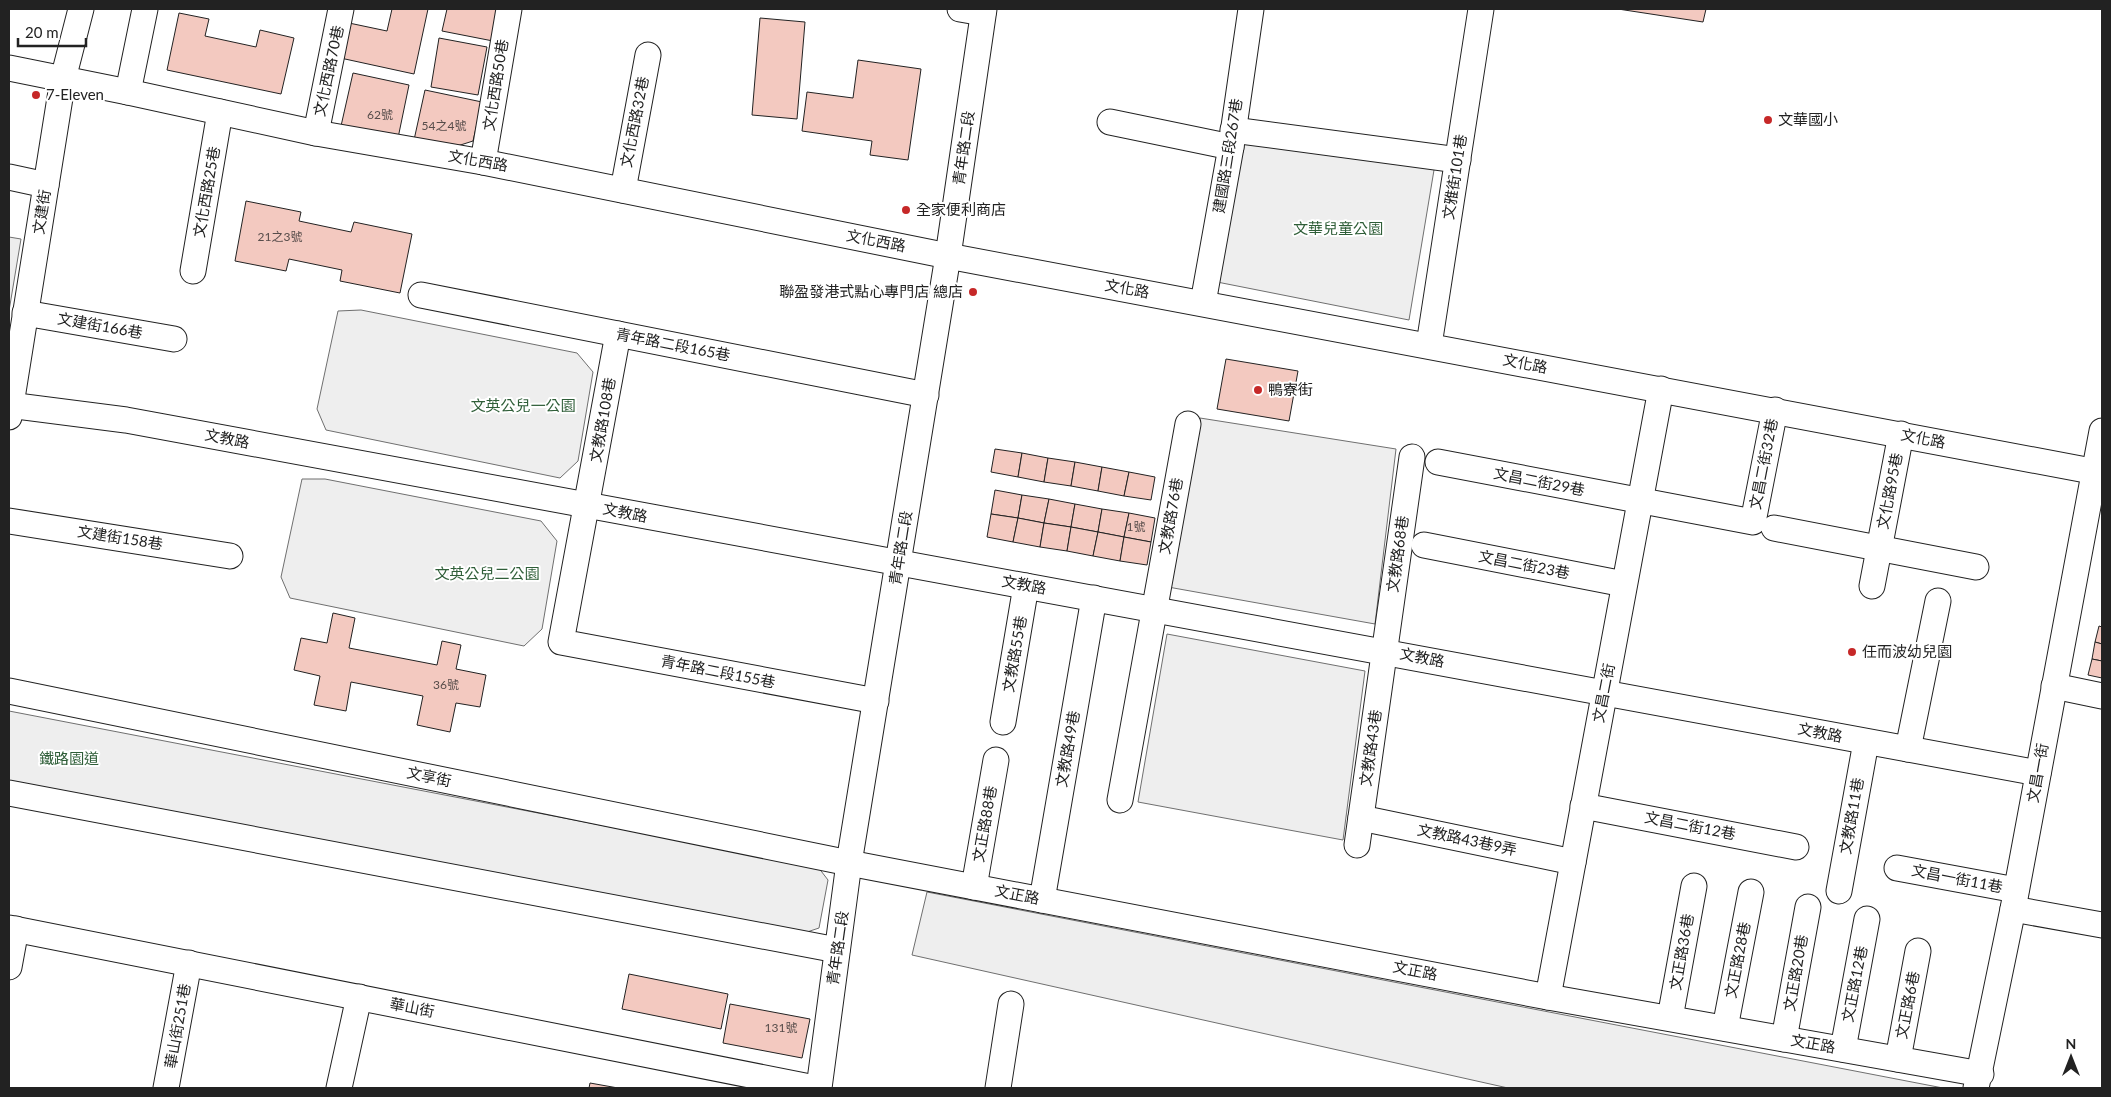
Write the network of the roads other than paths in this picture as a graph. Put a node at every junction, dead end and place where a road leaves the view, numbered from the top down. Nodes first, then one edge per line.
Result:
1 (81, 9) edge
2 (145, 9) edge
3 (341, 9) edge
4 (509, 9) edge
5 (1251, 9) edge
6 (1481, 9) edge
7 (976, 10) edge
8 (648, 54) dead end
9 (9, 68) edge
10 (63, 79) junction
11 (128, 92) junction
12 (220, 112) junction
13 (1110, 122) dead end
14 (316, 133) junction
15 (1232, 139) junction
16 (1458, 160) junction
17 (483, 162) junction
18 (9, 177) edge
19 (46, 185) junction
20 (622, 190) junction
21 (948, 256) junction
22 (193, 271) dead end
23 (421, 295) dead end
24 (1203, 303) junction
25 (25, 312) junction
26 (618, 334) junction
27 (174, 339) dead end
28 (1429, 345) junction
29 (1660, 389) junction
30 (926, 395) junction
31 (9, 409) edge
32 (1775, 410) junction
33 (1188, 424) dead end
34 (2102, 431) edge
35 (1901, 434) junction
36 (1412, 457) dead end
37 (1438, 462) dead end
38 (2098, 472) edge
39 (1640, 502) junction
40 (587, 505) junction
41 (9, 521) edge
42 (1774, 528) dead end
43 (1424, 545) dead end
44 (1879, 548) junction
45 (230, 556) dead end
46 (898, 563) junction
47 (1976, 567) dead end
48 (1624, 584) junction
49 (1026, 586) junction
50 (1872, 586) dead end
51 (1094, 598) junction
52 (1938, 601) dead end
53 (1154, 609) junction
54 (562, 642) joint
55 (1384, 651) junction
56 (2054, 686) junction
57 (9, 691) edge
58 (1604, 693) junction
59 (2102, 696) edge
60 (876, 701) junction
61 (1003, 722) dead end
62 (1866, 742) junction
63 (1908, 749) junction
64 (996, 760) dead end
65 (2038, 774) junction
66 (9, 793) edge
67 (1120, 800) dead end
68 (1583, 806) junction
69 (1361, 818) junction
70 (1357, 844) dead end
71 (1796, 847) dead end
72 (1573, 862) junction
73 (850, 863) junction
74 (1897, 868) dead end
75 (1694, 886) dead end
76 (974, 887) junction
77 (1839, 891) dead end
78 (1751, 892) dead end
79 (1042, 900) junction
80 (2014, 900) junction
81 (1808, 907) dead end
82 (1867, 918) dead end
83 (2102, 925) edge
84 (12, 928) edge
85 (837, 950) junction
86 (1918, 951) dead end
87 (189, 963) junction
88 (9, 967) edge
89 (359, 997) junction
90 (1548, 997) junction
91 (1011, 1004) dead end
92 (1670, 1018) junction
93 (1725, 1028) junction
94 (1784, 1038) junction
95 (1843, 1049) junction
96 (1898, 1059) junction
97 (1979, 1081) edge
98 (166, 1088) edge
99 (338, 1088) edge
100 (815, 1088) edge
101 (819, 1088) edge
102 (998, 1088) edge

1 - 10 street, 文建街
2 - 11 street
3 - 14 street, 文化西路70巷
4 - 17 street, 文化西路50巷
5 - 15 street, 建國路三段267巷
6 - 16 street, 文雅街101巷
7 - 21 street, 青年路二段
8 - 20 street, 文化西路32巷
9 - 10 street, 文化西路
10 - 11 street, 文化西路
10 - 19 street, 文建街
11 - 12 street, 文化西路
12 - 14 street, 文化西路
12 - 22 street, 文化西路25巷
13 - 15 street
14 - 17 street, 文化西路
15 - 16 street
15 - 24 street, 建國路三段267巷
16 - 28 street, 文雅街101巷
17 - 20 street, 文化西路
18 - 19 street
19 - 25 street, 文建街
20 - 21 street, 文化西路
21 - 24 street, 文化路
21 - 30 street, 青年路二段
23 - 26 street, 青年路二段165巷
24 - 28 street, 文化路
25 - 27 street, 文建街166巷
25 - 31 street, 文建街
26 - 30 street, 青年路二段165巷
26 - 40 street, 文教路108巷
28 - 29 street, 文化路
29 - 32 street, 文化路
29 - 39 street, 文昌二街
30 - 46 street, 青年路二段
31 - 40 street, 文教路
32 - 35 street, 文化路
32 - 39 street, 文昌二街32巷
33 - 53 street, 文教路76巷
34 - 38 street, 文昌一街
35 - 38 street, 文化路
35 - 44 street, 文化路95巷
36 - 55 street, 文教路68巷
37 - 39 street, 文昌二街29巷
38 - 56 street, 文昌一街
39 - 48 street, 文昌二街
40 - 46 street, 文教路
40 - 54 street, 文教路108巷
41 - 45 street, 文建街158巷
42 - 44 street, 文化路95巷
43 - 48 street, 文昌二街23巷
44 - 47 street, 文化路95巷
44 - 50 street, 文化路95巷
46 - 49 street, 文教路
46 - 60 street, 青年路二段
48 - 58 street, 文昌二街
49 - 51 street, 文教路
49 - 61 street, 文教路55巷
51 - 53 street, 文教路
51 - 79 street, 文教路49巷
52 - 63 street
53 - 55 street, 文教路
53 - 67 street, 文教路76巷
54 - 60 street, 青年路二段155巷
55 - 58 street, 文教路
55 - 69 street, 文教路43巷
56 - 59 street
56 - 65 street, 文昌一街
57 - 73 street, 文享街
58 - 62 street, 文教路
58 - 68 street, 文昌二街
60 - 73 street, 青年路二段
62 - 63 street, 文教路
62 - 77 street, 文教路11巷
63 - 65 street, 文教路
64 - 76 street, 文正路88巷
65 - 80 street, 文昌一街
66 - 85 street
68 - 71 street, 文昌二街12巷
68 - 72 street, 文昌二街
69 - 70 street, 文教路43巷
69 - 72 street, 文教路43巷9弄
72 - 90 street, 文昌二街
73 - 76 street, 文正路
73 - 85 street, 青年路二段
74 - 80 street, 文昌一街11巷
75 - 92 street, 文正路36巷
76 - 79 street, 文正路
78 - 93 street, 文正路28巷
79 - 90 street, 文正路
80 - 83 street, 文昌一街11巷
80 - 97 street, 文昌一街
81 - 94 street, 文正路20巷
82 - 95 street, 文正路12巷
84 - 87 street, 華山街
84 - 88 street
85 - 101 street, 青年路二段
86 - 96 street, 文正路6巷
87 - 89 street, 華山街
87 - 98 street, 華山街251巷
89 - 99 street
89 - 100 street, 華山街
90 - 92 street, 文正路
91 - 102 street
92 - 93 street, 文正路
93 - 94 street, 文正路
94 - 95 street, 文正路
95 - 96 street, 文正路
96 - 97 street, 文正路

